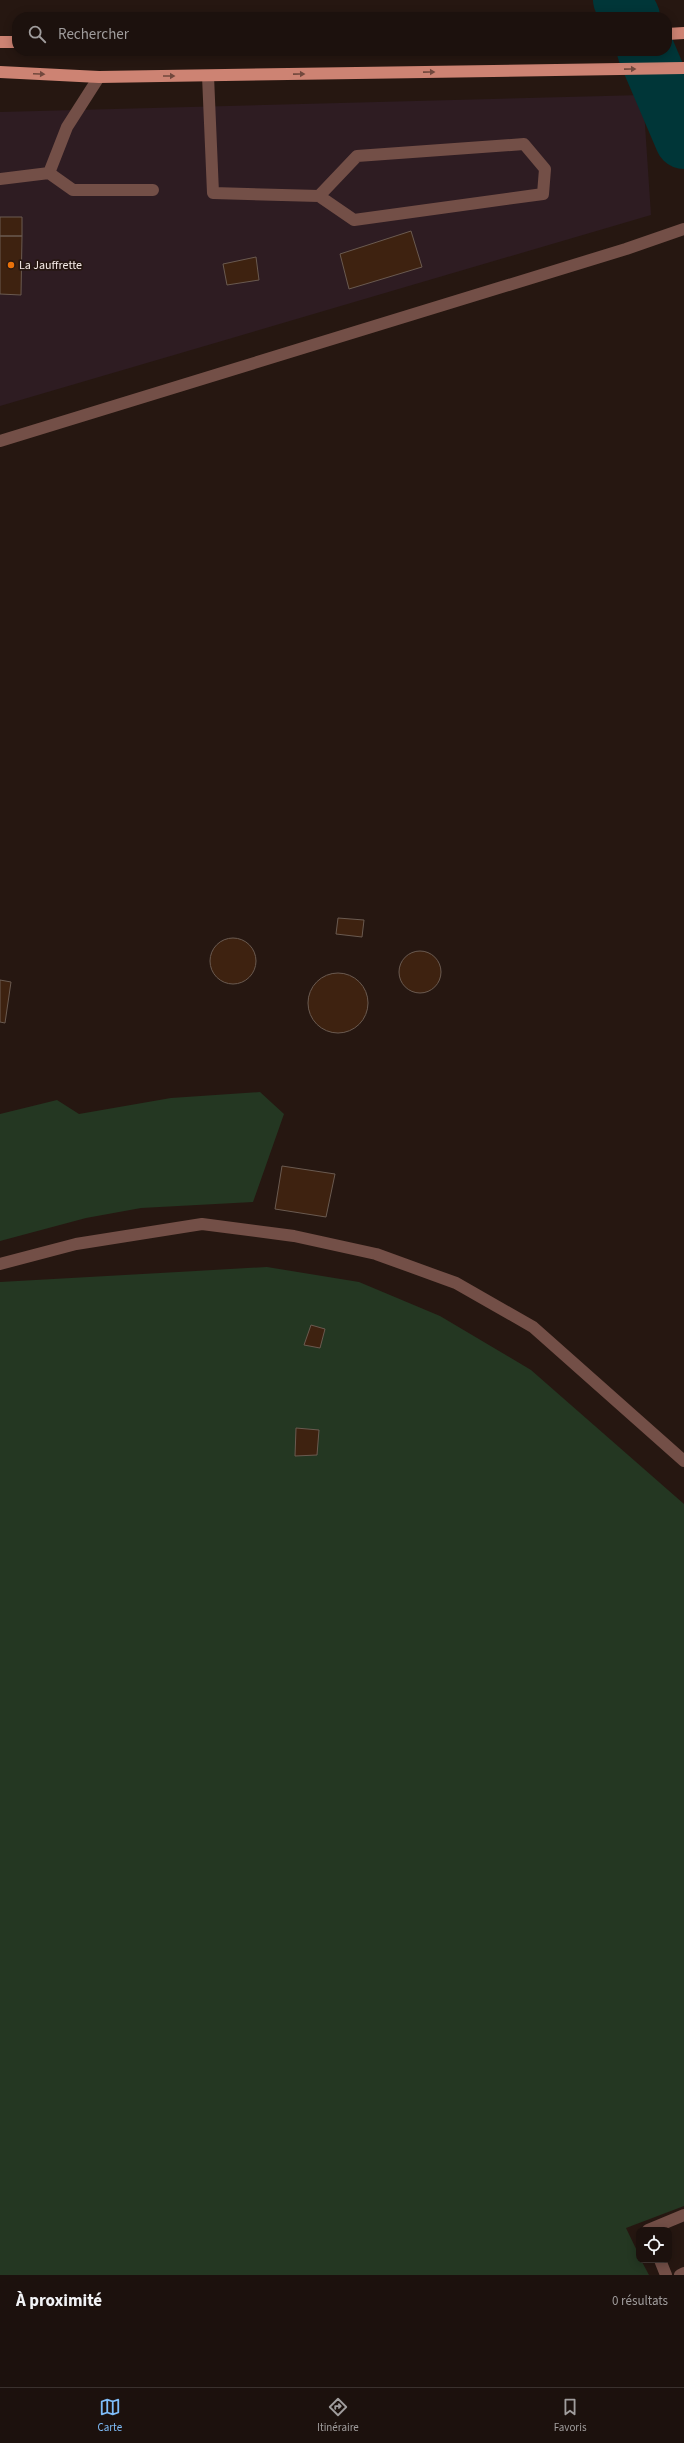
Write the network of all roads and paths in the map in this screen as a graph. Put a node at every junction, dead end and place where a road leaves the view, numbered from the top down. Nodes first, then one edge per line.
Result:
1 (684, 33) edge
2 (672, 34) edge
3 (0, 42) edge
4 (12, 42) edge
5 (684, 68) edge
6 (0, 72) edge
7 (208, 76) junction
8 (99, 77) junction
9 (49, 173) junction
10 (0, 179) edge
11 (153, 190) dead end
12 (319, 196) junction
13 (684, 229) edge
14 (0, 441) edge
15 (0, 1264) edge
16 (684, 1461) edge
17 (684, 2215) edge
18 (655, 2227) edge
19 (661, 2263) edge
20 (684, 2273) edge
21 (666, 2275) edge
22 (680, 2275) edge

1 - 2 main road
3 - 4 main road
7 -> 5 main road
6 -> 8 main road
8 -> 7 main road
7 - 12 street
8 - 9 street
9 - 10 street
9 - 11 street
12 - 12 street
13 - 14 street
15 - 16 street
17 - 18 street
19 - 21 street
20 - 22 street

